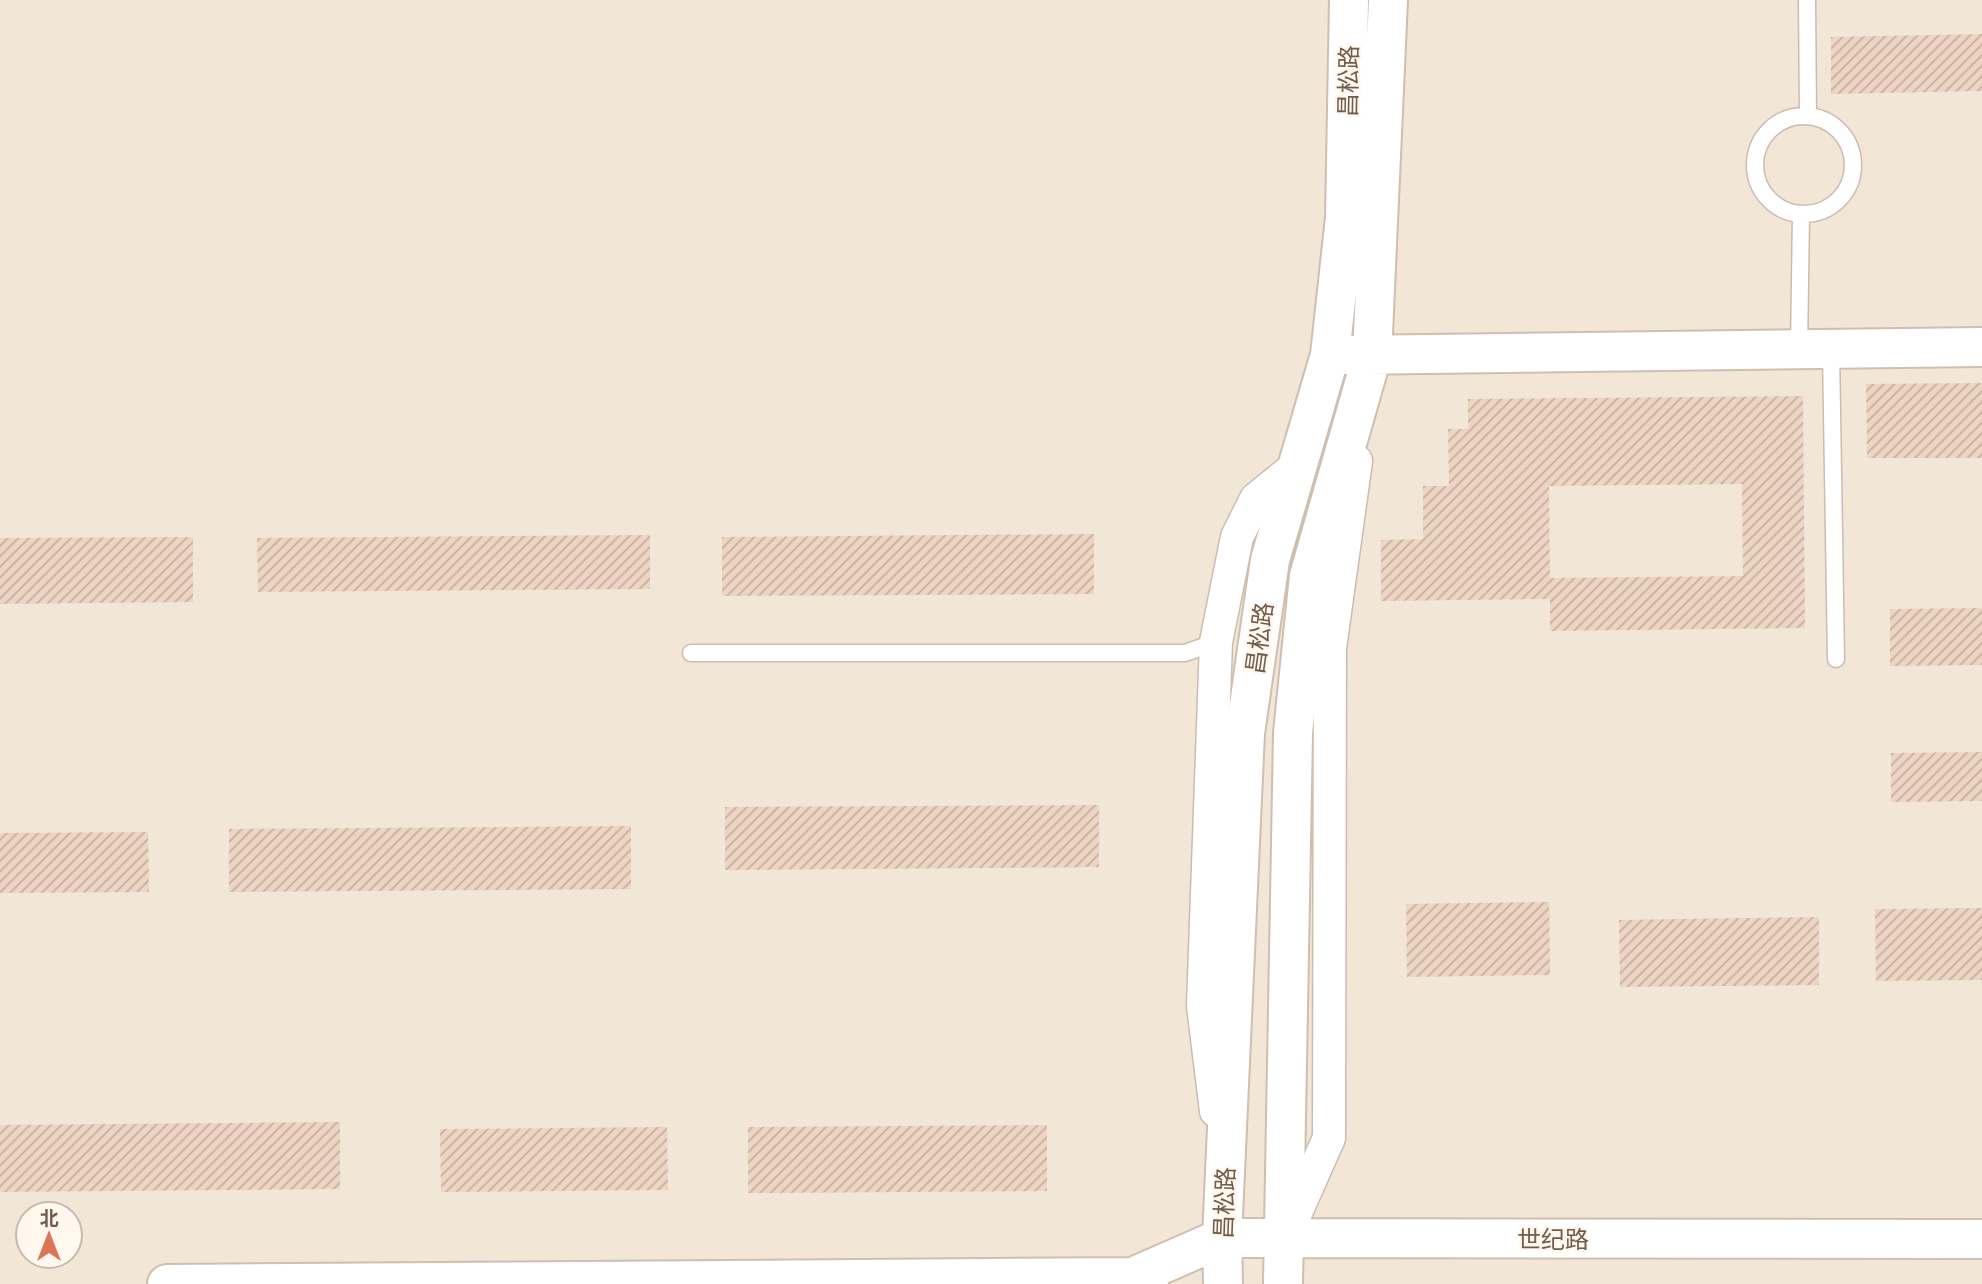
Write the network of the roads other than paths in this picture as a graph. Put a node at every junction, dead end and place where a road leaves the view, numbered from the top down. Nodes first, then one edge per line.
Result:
1 (1349, 0) edge
2 (1388, 0) edge
3 (1807, 0) edge
4 (1808, 116) junction
5 (1801, 214) junction
6 (1982, 347) edge
7 (1815, 350) junction
8 (1330, 355) junction
9 (1372, 356) junction
10 (1298, 465) junction
11 (1216, 642) junction
12 (691, 653) dead end
13 (1836, 659) dead end
14 (1224, 1175) junction
15 (1222, 1238) junction
16 (1284, 1239) junction
17 (1982, 1239) edge
18 (1141, 1281) edge
19 (167, 1284) edge
20 (190, 1284) edge
21 (1223, 1284) edge
22 (1283, 1284) edge

1 - 8 main road, 昌松路
2 - 9 main road, 昌松路
3 - 4 lane
4 - 5 lane
4 - 5 lane
5 - 7 lane
6 - 7 main road
7 - 9 main road
7 - 13 lane
8 - 9 main road
8 - 10 main road, 昌松路
9 - 16 main road, 昌松路
10 - 11 street
10 - 14 main road, 昌松路
11 - 12 lane
11 - 14 street
14 - 15 main road, 昌松路
15 - 16 main road, 世纪路
15 - 18 main road, 世纪路
15 - 21 main road, 昌松路
16 - 17 main road, 世纪路
16 - 22 main road, 昌松路
18 - 20 main road, 世纪路
19 - 20 main road, 世纪路

